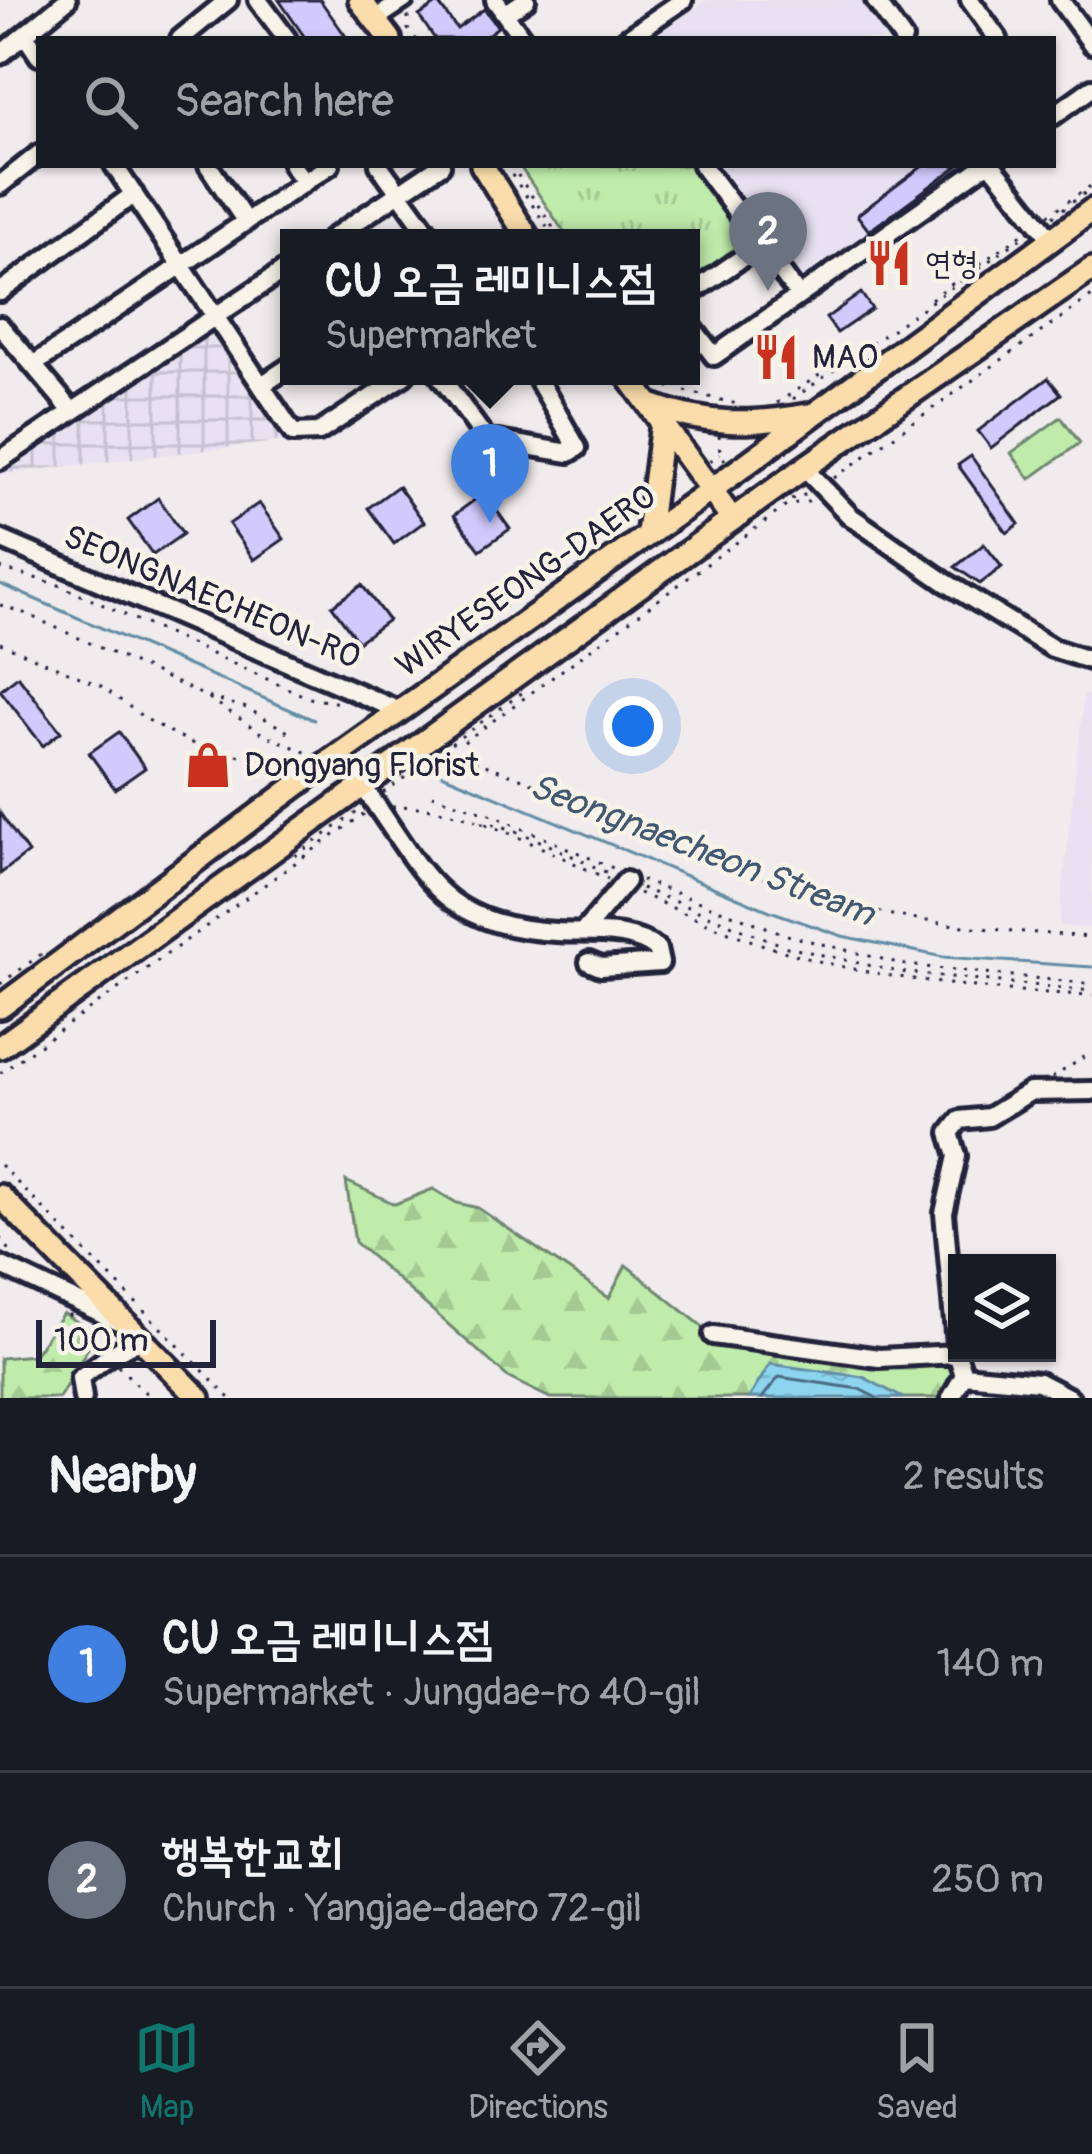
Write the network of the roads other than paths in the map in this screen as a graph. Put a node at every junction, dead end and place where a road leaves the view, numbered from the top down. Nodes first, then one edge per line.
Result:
1 (67, 0) edge
2 (229, 0) edge
3 (258, 0) edge
4 (361, 0) edge
5 (526, 0) edge
6 (682, 0) edge
7 (875, 0) edge
8 (970, 0) edge
9 (1060, 0) edge
10 (500, 7) edge
11 (406, 8) edge
12 (375, 20) junction
13 (25, 35) junction
14 (193, 35) edge
15 (284, 36) edge
16 (387, 36) edge
17 (521, 36) edge
18 (630, 36) edge
19 (901, 36) edge
20 (996, 36) edge
21 (1092, 44) edge
22 (36, 52) edge
23 (0, 55) edge
24 (1092, 88) edge
25 (1056, 114) edge
26 (36, 156) edge
27 (116, 168) edge
28 (210, 168) edge
29 (294, 168) edge
30 (325, 168) edge
31 (381, 168) edge
32 (437, 168) edge
33 (484, 168) edge
34 (704, 168) edge
35 (985, 168) edge
36 (992, 168) edge
37 (304, 182) junction
38 (0, 185) edge
39 (400, 193) junction
40 (134, 194) junction
41 (1088, 216) edge
42 (246, 222) junction
43 (346, 229) edge
44 (426, 229) edge
45 (522, 229) edge
46 (1043, 229) junction
47 (761, 244) junction
48 (182, 265) junction
49 (1092, 269) edge
50 (280, 273) edge
51 (700, 287) edge
52 (0, 292) edge
53 (799, 296) junction
54 (216, 315) junction
55 (0, 326) edge
56 (700, 337) edge
57 (33, 364) junction
58 (280, 373) edge
59 (262, 385) junction
60 (390, 385) edge
61 (446, 385) edge
62 (541, 385) edge
63 (635, 385) edge
64 (822, 409) junction
65 (73, 411) junction
66 (656, 413) junction
67 (848, 440) junction
68 (0, 460) edge
69 (804, 468) junction
70 (711, 490) junction
71 (732, 519) junction
72 (649, 533) junction
73 (0, 539) edge
74 (1092, 661) edge
75 (400, 711) junction
76 (373, 800) junction
77 (625, 884) road end
78 (584, 931) junction
79 (589, 962) dead end
80 (0, 1007) edge
81 (0, 1047) edge
82 (1092, 1091) edge
83 (0, 1196) edge
84 (948, 1256) edge
85 (6, 1259) edge
86 (134, 1332) junction
87 (713, 1335) dead end
88 (948, 1354) edge
89 (960, 1362) edge
90 (964, 1375) junction
91 (83, 1398) edge
92 (199, 1398) edge
93 (951, 1398) edge
94 (1070, 1398) edge

1 - 13 street
2 - 14 street
3 - 15 street
4 - 12 main road
5 - 10 street
6 - 18 street
7 - 19 street
8 - 20 street
9 - 21 street
10 - 17 street
11 - 12 street
12 - 16 main road
13 - 22 street
13 - 23 street
24 - 25 street
26 - 38 street
27 - 40 street
28 - 42 street
29 - 37 street
30 - 37 street
31 - 39 street
32 - 39 street
33 - 45 main road
34 - 47 street
35 - 53 street
36 - 46 street
37 - 42 street
39 - 43 street
39 - 44 street
40 - 48 street
40 - 52 street
41 - 46 main road, WIRYESEONG-DAERO
42 - 48 street
46 - 64 main road, WIRYESEONG-DAERO
47 - 51 street
47 - 53 street
48 - 54 street
48 - 57 street
49 - 67 main road, WIRYESEONG-DAERO
50 - 54 street
53 - 56 street
54 - 59 street
54 - 65 street
55 - 57 street
57 - 65 street
58 - 59 street
59 - 60 street
61 - 62 street
63 - 66 main road
64 - 66 main road
64 - 67 main road
64 - 69 main road
64 - 70 main road, WIRYESEONG-DAERO
65 - 68 street
66 - 70 main road
66 - 72 main road
67 - 69 main road, WIRYESEONG-DAERO
69 - 71 main road, WIRYESEONG-DAERO
69 - 74 street
70 - 71 main road
70 - 72 main road, WIRYESEONG-DAERO
71 - 76 main road, WIRYESEONG-DAERO
72 - 75 main road, WIRYESEONG-DAERO
73 - 75 street, SEONGNAECHEON-RO
75 - 80 main road, WIRYESEONG-DAERO
76 - 78 street
76 - 81 main road, WIRYESEONG-DAERO
77 - 78 street
78 - 79 street
82 - 84 street
83 - 86 main road
85 - 86 street
86 - 91 street
86 - 92 main road
87 - 88 street
89 - 90 street
90 - 93 street
90 - 94 street

